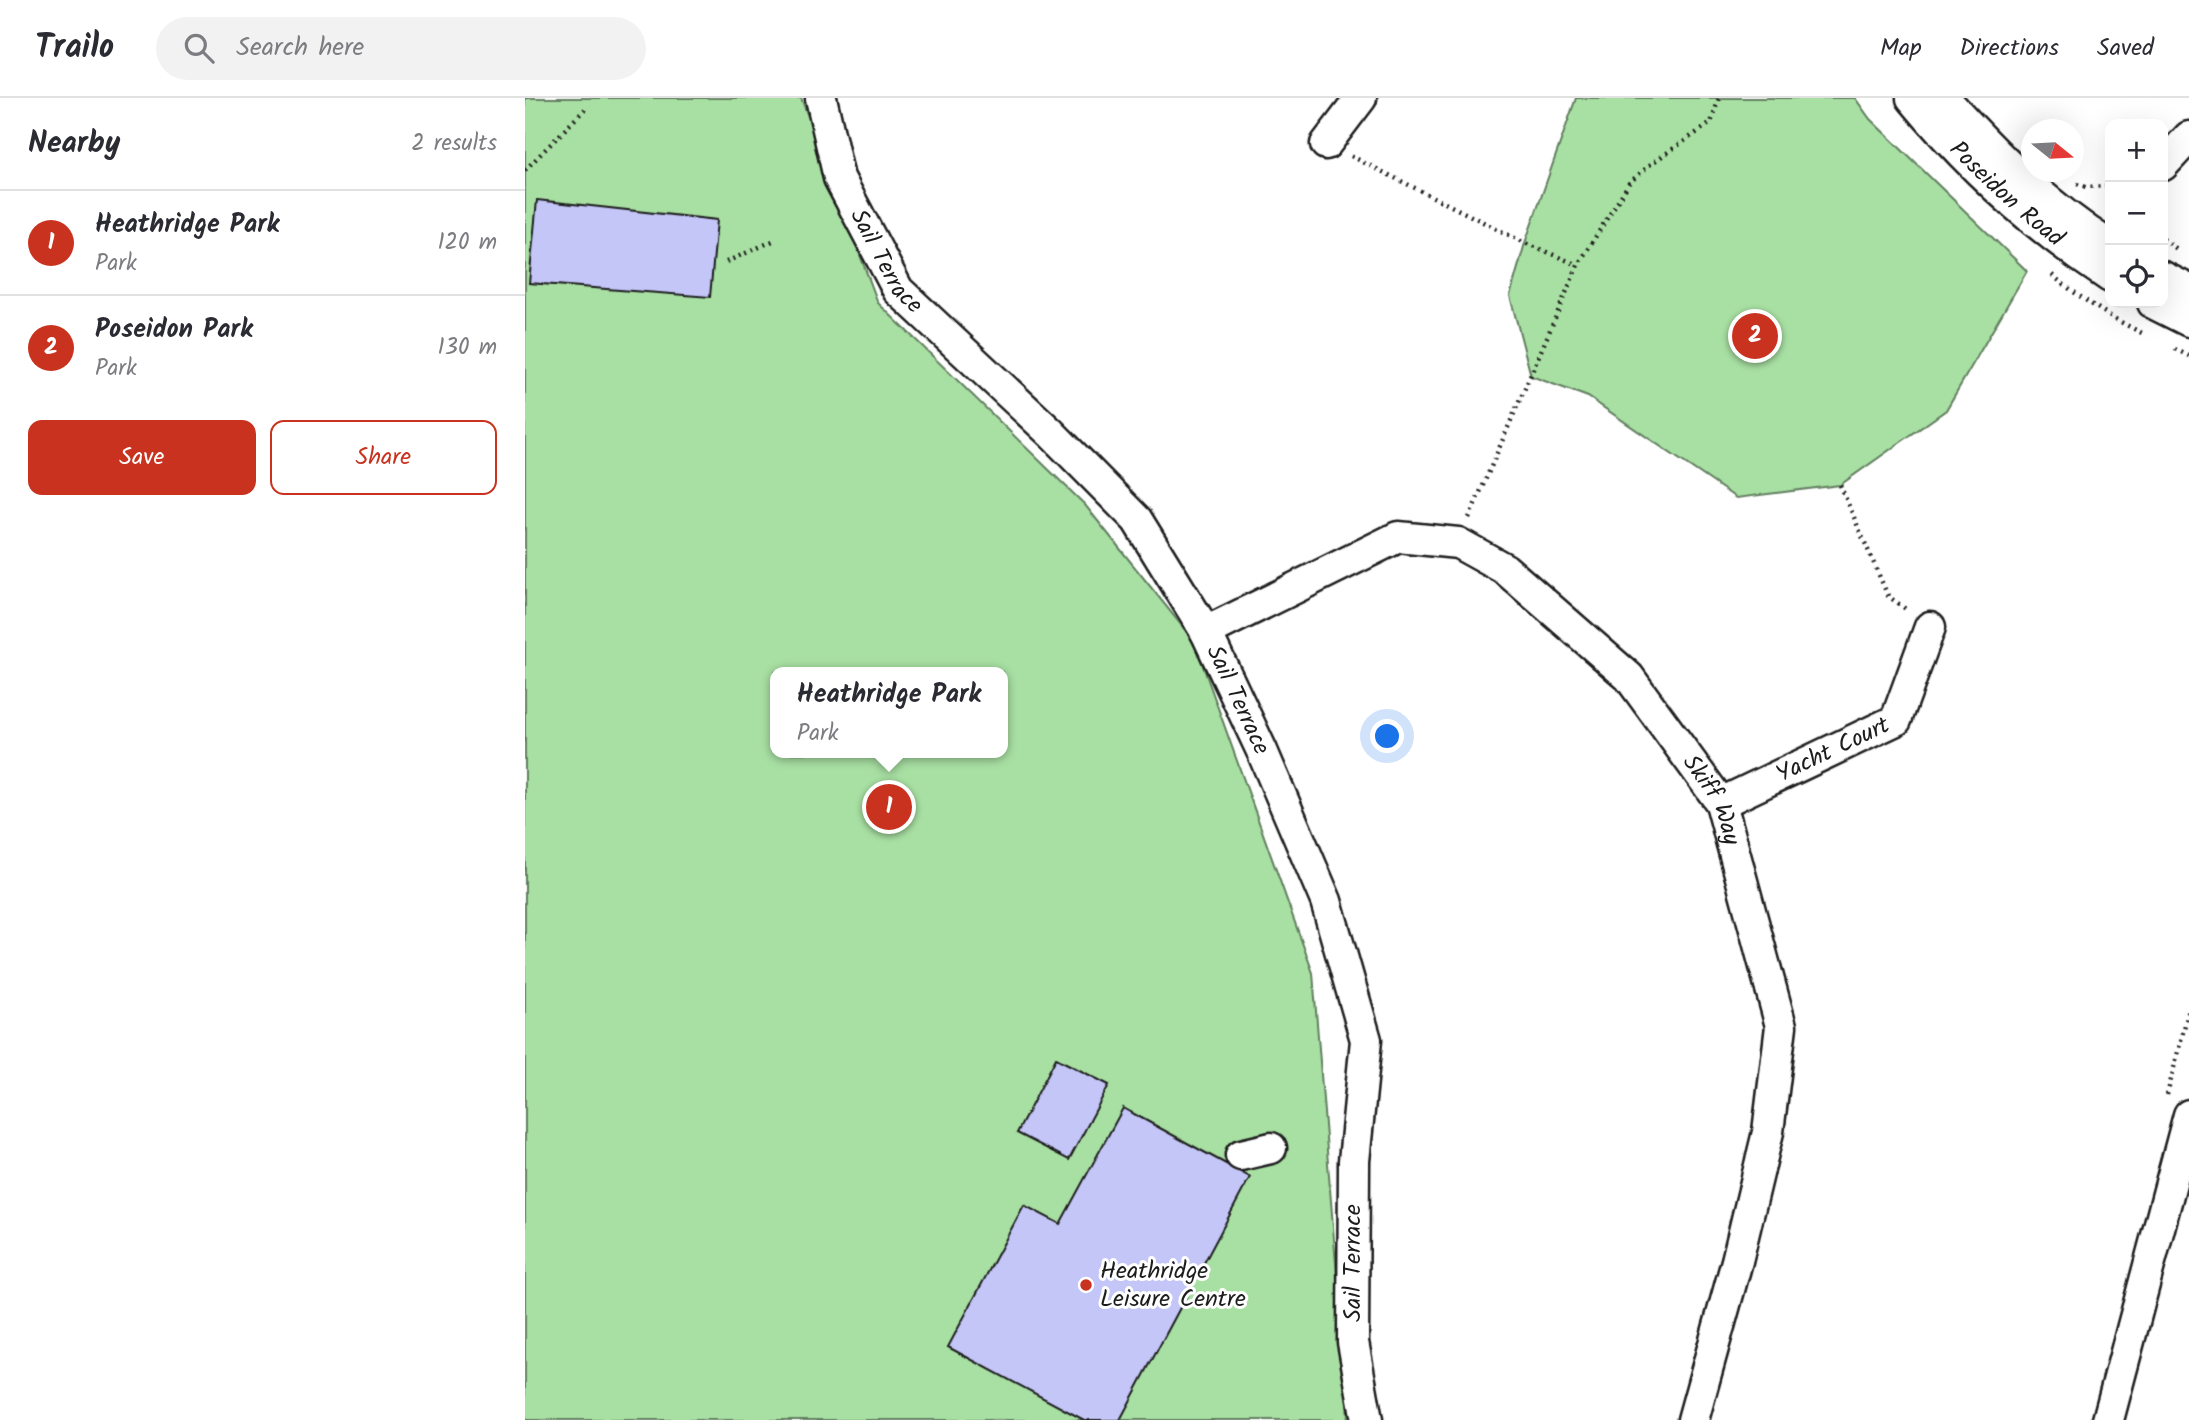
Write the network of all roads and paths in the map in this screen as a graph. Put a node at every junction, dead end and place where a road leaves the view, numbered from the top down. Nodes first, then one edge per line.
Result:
1 (821, 98) edge
2 (1361, 98) edge
3 (1719, 98) edge
4 (1912, 98) edge
5 (1944, 98) edge
6 (585, 109) dead end
7 (2189, 136) edge
8 (1326, 144) joint
9 (2168, 159) edge
10 (525, 170) edge
11 (2072, 182) edge
12 (2105, 186) edge
13 (775, 240) dead end
14 (2100, 241) edge
15 (2105, 259) edge
16 (726, 262) dead end
17 (1578, 265) junction
18 (2168, 280) edge
19 (2189, 290) edge
20 (2163, 308) edge
21 (2189, 321) edge
22 (1840, 485) dead end
23 (1458, 543) junction
24 (1930, 627) joint
25 (1206, 632) junction
26 (1720, 803) junction
27 (2189, 1115) edge
28 (1271, 1148) dead end
29 (1241, 1155) dead end
30 (2189, 1188) edge
31 (1367, 1420) edge
32 (1693, 1420) edge
33 (2108, 1420) edge
34 (2126, 1420) edge

1 - 25 street, Sail Terrace
2 - 8 street
3 - 17 path
4 - 14 street, Poseidon Road
5 - 14 street, Poseidon Road
6 - 10 path
7 - 9 street
8 - 17 path
11 - 12 path
13 - 16 path
14 - 15 street, Poseidon Road
17 - 23 path
18 - 19 street
20 - 21 street
22 - 24 path
23 - 25 street, Skiff Way
23 - 26 street, Skiff Way
24 - 26 street, Yacht Court
25 - 31 street, Sail Terrace
26 - 32 street, Skiff Way
27 - 33 street
28 - 29 street
30 - 34 street

